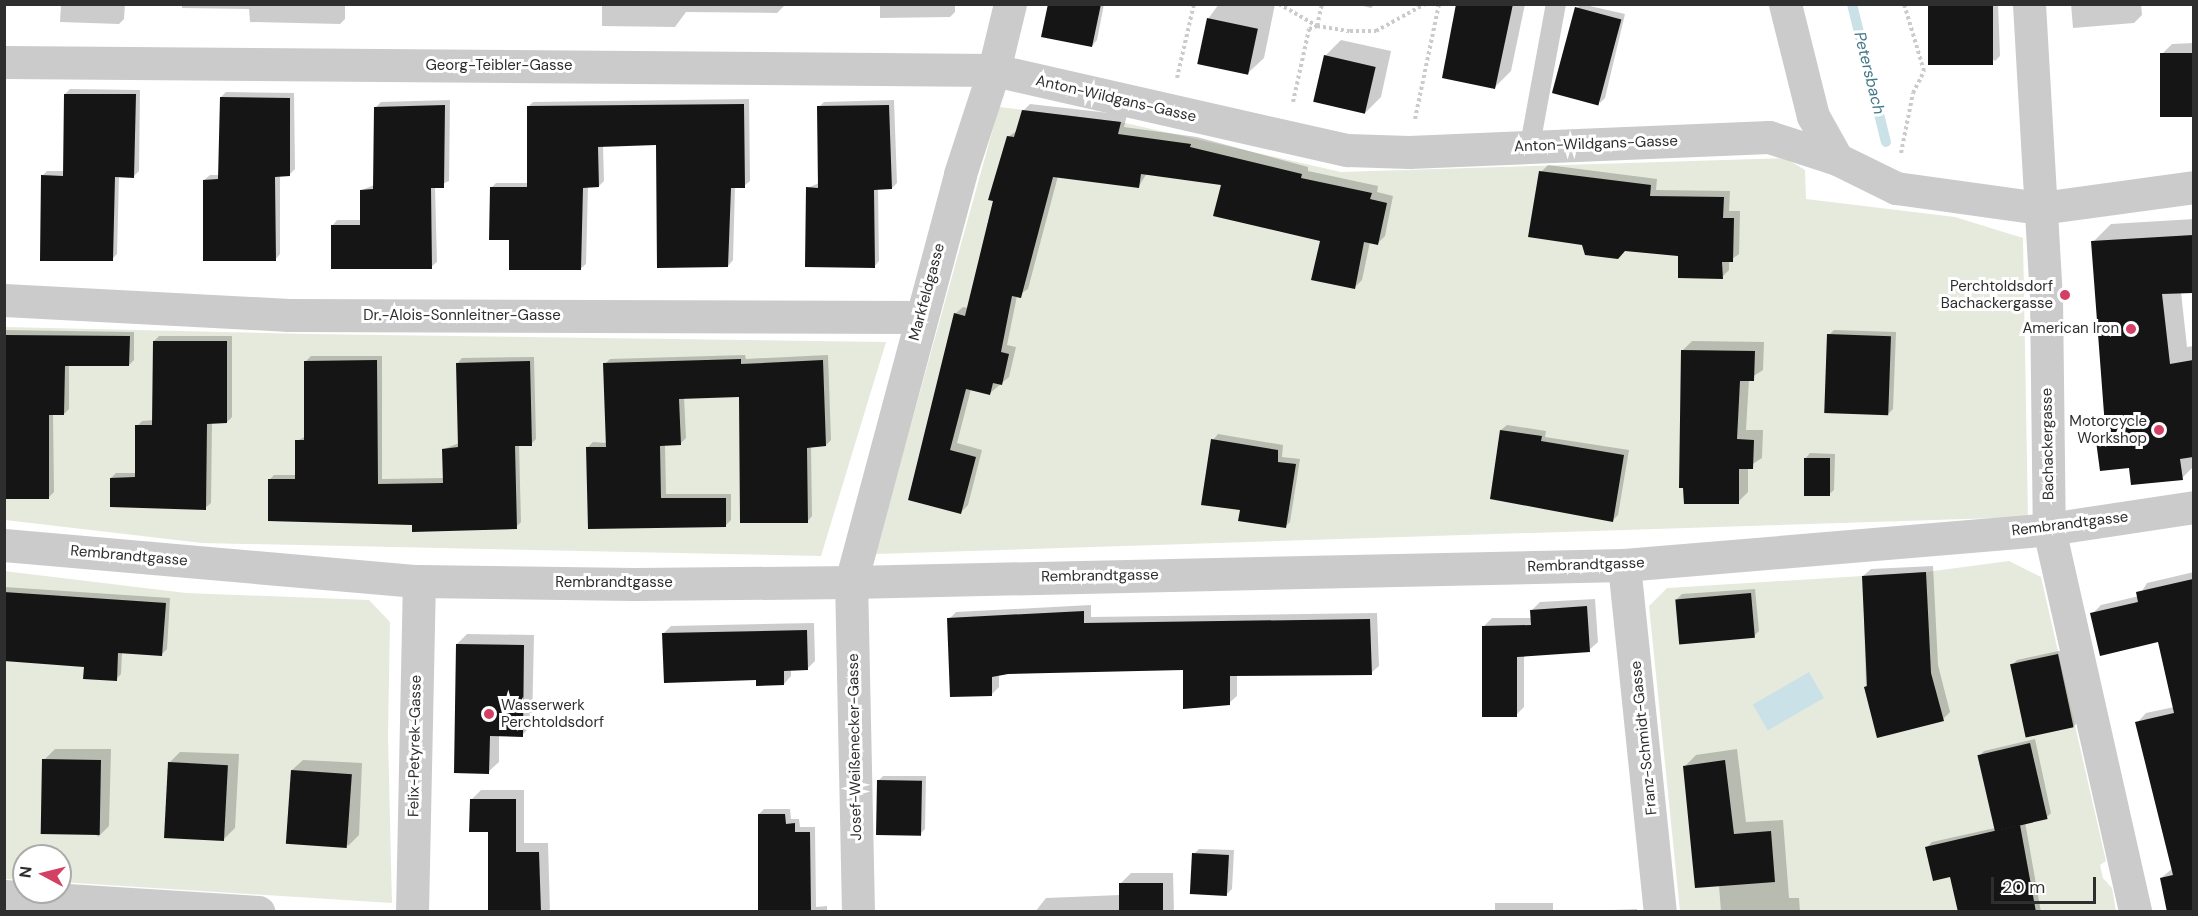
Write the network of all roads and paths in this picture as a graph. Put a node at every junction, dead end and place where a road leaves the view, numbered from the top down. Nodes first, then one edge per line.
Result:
1 (1010, 4) edge
2 (1194, 4) edge
3 (1235, 4) edge
4 (1252, 4) edge
5 (1279, 4) edge
6 (1322, 4) edge
7 (1425, 4) edge
8 (1439, 4) edge
9 (1556, 4) edge
10 (1785, 4) edge
11 (1904, 4) edge
12 (2029, 4) edge
13 (1317, 26) junction
14 (4, 62) edge
15 (994, 70) junction
16 (1169, 111) junction
17 (1285, 138) junction
18 (1530, 145) junction
19 (1408, 152) junction
20 (1837, 159) junction
21 (2193, 187) edge
22 (1896, 188) junction
23 (2041, 208) junction
24 (4, 300) edge
25 (920, 317) junction
26 (2193, 507) edge
27 (2049, 529) junction
28 (4, 545) edge
29 (1624, 565) junction
30 (419, 581) junction
31 (851, 582) junction
32 (4, 896) edge
33 (258, 912) edge
34 (412, 912) edge
35 (858, 912) edge
36 (1660, 912) edge
37 (2134, 912) edge

1 - 15 street, Markfeldgasse
2 - 16 path
3 - 4 path
5 - 13 path
6 - 13 path
7 - 13 path
8 - 19 path
9 - 18 lane
10 - 20 street
11 - 22 path
12 - 23 street, Bachackergasse
13 - 17 path
14 - 15 street, Georg-Teibler-Gasse
15 - 16 street, Anton-Wildgans-Gasse
15 - 25 street, Markfeldgasse
16 - 17 street, Anton-Wildgans-Gasse
17 - 19 street, Anton-Wildgans-Gasse
18 - 19 street, Anton-Wildgans-Gasse
18 - 20 street, Anton-Wildgans-Gasse
20 - 22 street, Anton-Wildgans-Gasse
21 - 23 street, Anton-Wildgans-Gasse
22 - 23 street, Anton-Wildgans-Gasse
23 - 27 street, Bachackergasse
24 - 25 street, Dr.-Alois-Sonnleitner-Gasse
25 - 31 street, Markfeldgasse
26 - 27 street, Rembrandtgasse
27 - 29 street, Rembrandtgasse
27 - 37 street, Bachackergasse
28 - 30 street, Rembrandtgasse
29 - 31 street, Rembrandtgasse
29 - 36 street, Franz-Schmidt-Gasse
30 - 31 street, Rembrandtgasse
30 - 34 street, Felix-Petyrek-Gasse
31 - 35 street, Josef-Weißenecker-Gasse
32 - 33 street

